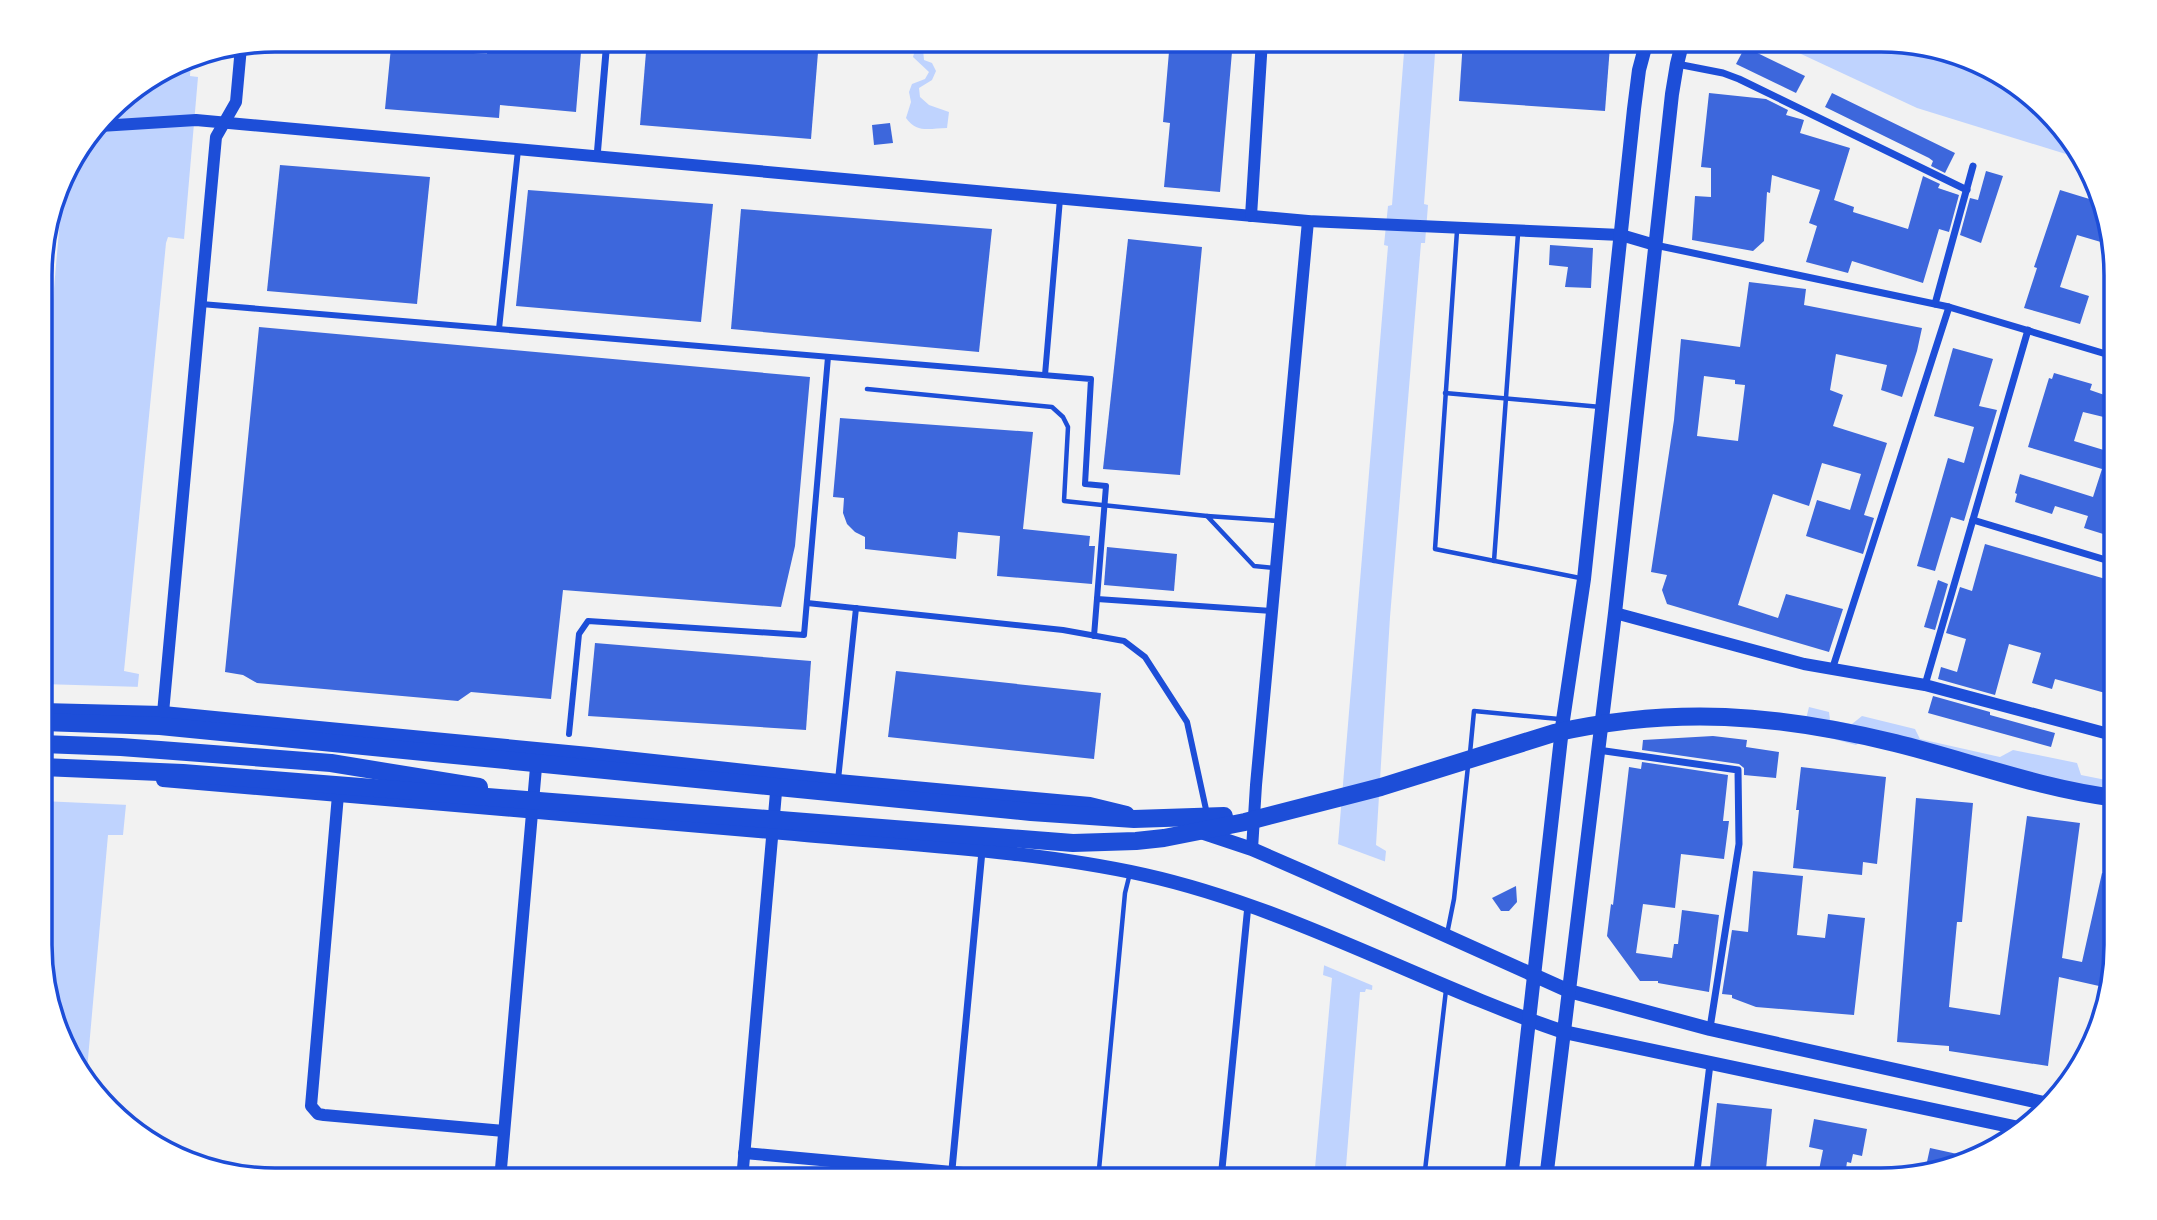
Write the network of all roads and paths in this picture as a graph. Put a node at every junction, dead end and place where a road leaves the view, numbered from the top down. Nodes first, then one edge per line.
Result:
1 (606, 53) edge
2 (1261, 53) edge
3 (1644, 53) edge
4 (1680, 53) edge
5 (240, 56) edge
6 (1676, 64) junction
7 (224, 123) junction
8 (112, 124) edge
9 (518, 150) junction
10 (597, 157) junction
11 (1973, 166) dead end
12 (1967, 190) junction
13 (1060, 198) junction
14 (1251, 216) junction
15 (1308, 221) junction
16 (1457, 226) junction
17 (1518, 230) junction
18 (1621, 235) junction
19 (1656, 245) junction
20 (201, 304) junction
21 (1935, 304) junction
22 (1949, 307) junction
23 (499, 329) junction
24 (2028, 330) junction
25 (2104, 353) edge
26 (828, 357) junction
27 (1045, 375) junction
28 (867, 389) dead end
29 (1445, 393) junction
30 (1506, 398) junction
31 (1602, 407) junction
32 (1105, 506) junction
33 (1206, 516) junction
34 (1973, 520) junction
35 (1280, 521) junction
36 (2104, 559) edge
37 (1494, 561) junction
38 (1276, 568) junction
39 (1584, 579) junction
40 (1097, 599) junction
41 (807, 603) junction
42 (856, 608) junction
43 (1272, 611) junction
44 (1615, 613) junction
45 (1094, 636) junction
46 (1832, 670) junction
47 (1925, 685) junction
48 (53, 710) edge
49 (163, 713) junction
50 (1563, 720) junction
51 (53, 722) edge
52 (2104, 733) edge
53 (569, 734) dead end
54 (53, 744) edge
55 (538, 749) junction
56 (1598, 750) junction
57 (53, 767) edge
58 (778, 773) junction
59 (53, 775) edge
60 (838, 781) junction
61 (338, 795) junction
62 (2104, 795) edge
63 (2104, 795) edge
64 (533, 812) junction
65 (773, 832) junction
66 (1213, 836) junction
67 (1252, 849) junction
68 (982, 851) junction
69 (1130, 872) junction
70 (1248, 905) junction
71 (1447, 935) junction
72 (1535, 975) junction
73 (1446, 986) junction
74 (1569, 991) junction
75 (1529, 1020) junction
76 (1710, 1029) junction
77 (1564, 1032) junction
78 (1710, 1063) junction
79 (2039, 1102) edge
80 (2010, 1126) edge
81 (504, 1131) junction
82 (744, 1153) junction
83 (850, 1162) junction
84 (1099, 1167) edge
85 (1222, 1167) edge
86 (1425, 1167) edge
87 (1512, 1167) edge
88 (1547, 1167) edge
89 (1697, 1167) edge
90 (501, 1168) edge
91 (743, 1168) edge
92 (850, 1168) edge
93 (894, 1168) edge
94 (952, 1168) edge

1 - 10 street
2 - 14 street
3 - 18 main road
4 - 6 main road
5 - 7 street
6 - 12 street
6 - 19 main road
7 - 8 street
7 - 9 street
7 - 20 street
9 - 10 street
9 - 23 street
10 - 13 street
11 - 12 street
12 - 21 street
13 - 14 street
13 - 27 street
14 - 15 street
15 - 16 street
15 - 35 street
16 - 17 street
16 - 29 lane
17 - 18 street
17 - 30 lane
18 - 19 street
18 - 31 main road
19 - 21 street
19 - 44 main road
20 - 23 street
20 - 49 street
21 - 22 street
22 - 24 street
22 - 46 street
23 - 26 street
24 - 25 street
24 - 34 street
26 - 27 street
26 - 41 street
27 - 32 street
28 - 32 lane
29 - 30 lane
29 - 37 lane
30 - 31 lane
30 - 37 lane
31 - 39 main road
32 - 33 lane
32 - 40 street
33 - 35 lane
33 - 38 lane
34 - 36 street
34 - 47 street
35 - 38 street
37 - 39 lane
38 - 43 street
39 - 50 main road
40 - 43 street
40 - 45 street
41 - 42 street
41 - 53 street
42 - 45 street
42 - 60 street
43 - 67 street
44 - 46 street
44 - 56 main road
45 - 66 street
46 - 47 street
47 - 52 street
48 - 49 main road
49 - 55 main road
50 - 71 lane
50 - 72 main road
51 - 62 highway
54 - 64 highway
55 - 58 main road
55 - 64 street
56 - 74 main road
56 - 76 street
57 - 63 highway
58 - 60 main road
58 - 65 street
59 - 61 main road
60 - 66 main road
61 - 64 main road
61 - 81 street
64 - 65 main road
64 - 81 street
65 - 68 main road
65 - 82 street
66 - 67 main road
67 - 71 main road
68 - 69 main road
68 - 94 street
69 - 70 main road
69 - 84 lane
70 - 73 main road
70 - 85 street
71 - 72 main road
72 - 74 main road
72 - 75 main road
73 - 75 main road
73 - 86 lane
74 - 76 main road
74 - 77 main road
75 - 77 main road
75 - 87 main road
76 - 79 main road
77 - 78 main road
77 - 88 main road
78 - 80 main road
78 - 89 street
81 - 90 street
82 - 83 street
82 - 91 street
83 - 92 lane
83 - 93 street

